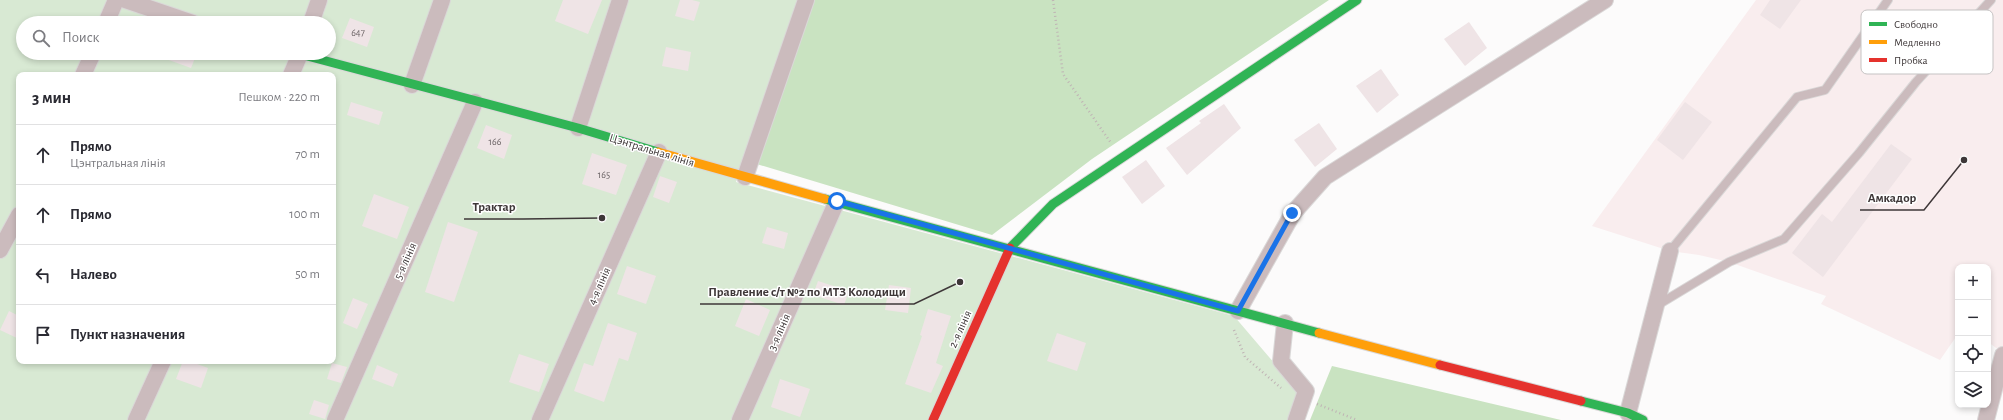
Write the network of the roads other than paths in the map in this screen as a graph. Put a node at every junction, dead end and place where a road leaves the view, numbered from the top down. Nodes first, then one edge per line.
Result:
1 (116, 0) edge
2 (125, 0) edge
3 (319, 0) edge
4 (442, 0) edge
5 (620, 0) edge
6 (806, 0) edge
7 (1357, 0) edge
8 (1605, 0) edge
9 (1888, 0) edge
10 (1991, 0) edge
11 (1881, 10) edge
12 (1982, 10) edge
13 (109, 16) edge
14 (172, 16) edge
15 (313, 16) edge
16 (1861, 39) edge
17 (90, 60) edge
18 (296, 60) edge
19 (324, 60) edge
20 (84, 72) edge
21 (292, 72) edge
22 (1923, 74) edge
23 (412, 85) junction
24 (475, 102) junction
25 (578, 128) junction
26 (659, 152) junction
27 (745, 177) junction
28 (837, 201) junction
29 (16, 221) edge
30 (1009, 248) junction
31 (0, 250) edge
32 (1670, 251) joint
33 (1656, 306) junction
34 (1238, 311) junction
35 (1285, 323) junction
36 (2003, 355) edge
37 (162, 364) edge
38 (1628, 413) junction
39 (136, 420) edge
40 (335, 420) edge
41 (540, 420) edge
42 (740, 420) edge
43 (933, 420) edge
44 (1296, 420) edge
45 (1643, 420) edge
46 (1986, 420) edge

1 - 13 street
2 - 14 street
3 - 15 street
4 - 23 street
5 - 25 street
6 - 27 street
7 - 30 street
8 - 34 street
9 - 11 lane
10 - 12 lane
16 - 32 lane
17 - 20 street
18 - 21 street
19 - 23 street, Цэнтральная лінія
22 - 33 lane
23 - 24 street, Цэнтральная лінія
24 - 25 street, Цэнтральная лінія
24 - 40 street, 5-я лінія
25 - 26 street, Цэнтральная лінія
26 - 27 street, Цэнтральная лінія
26 - 41 street, 4-я лінія
27 - 28 street, Цэнтральная лінія
28 - 30 street, Цэнтральная лінія
28 - 42 street, 3-я лінія
29 - 31 street
30 - 34 street, Цэнтральная лінія
30 - 43 street, 2-я лінія
32 - 33 street
33 - 38 street
34 - 35 street, Цэнтральная лінія
35 - 38 street, Цэнтральная лінія
35 - 44 street
36 - 46 street
37 - 39 street
38 - 45 street, Цэнтральная лінія

